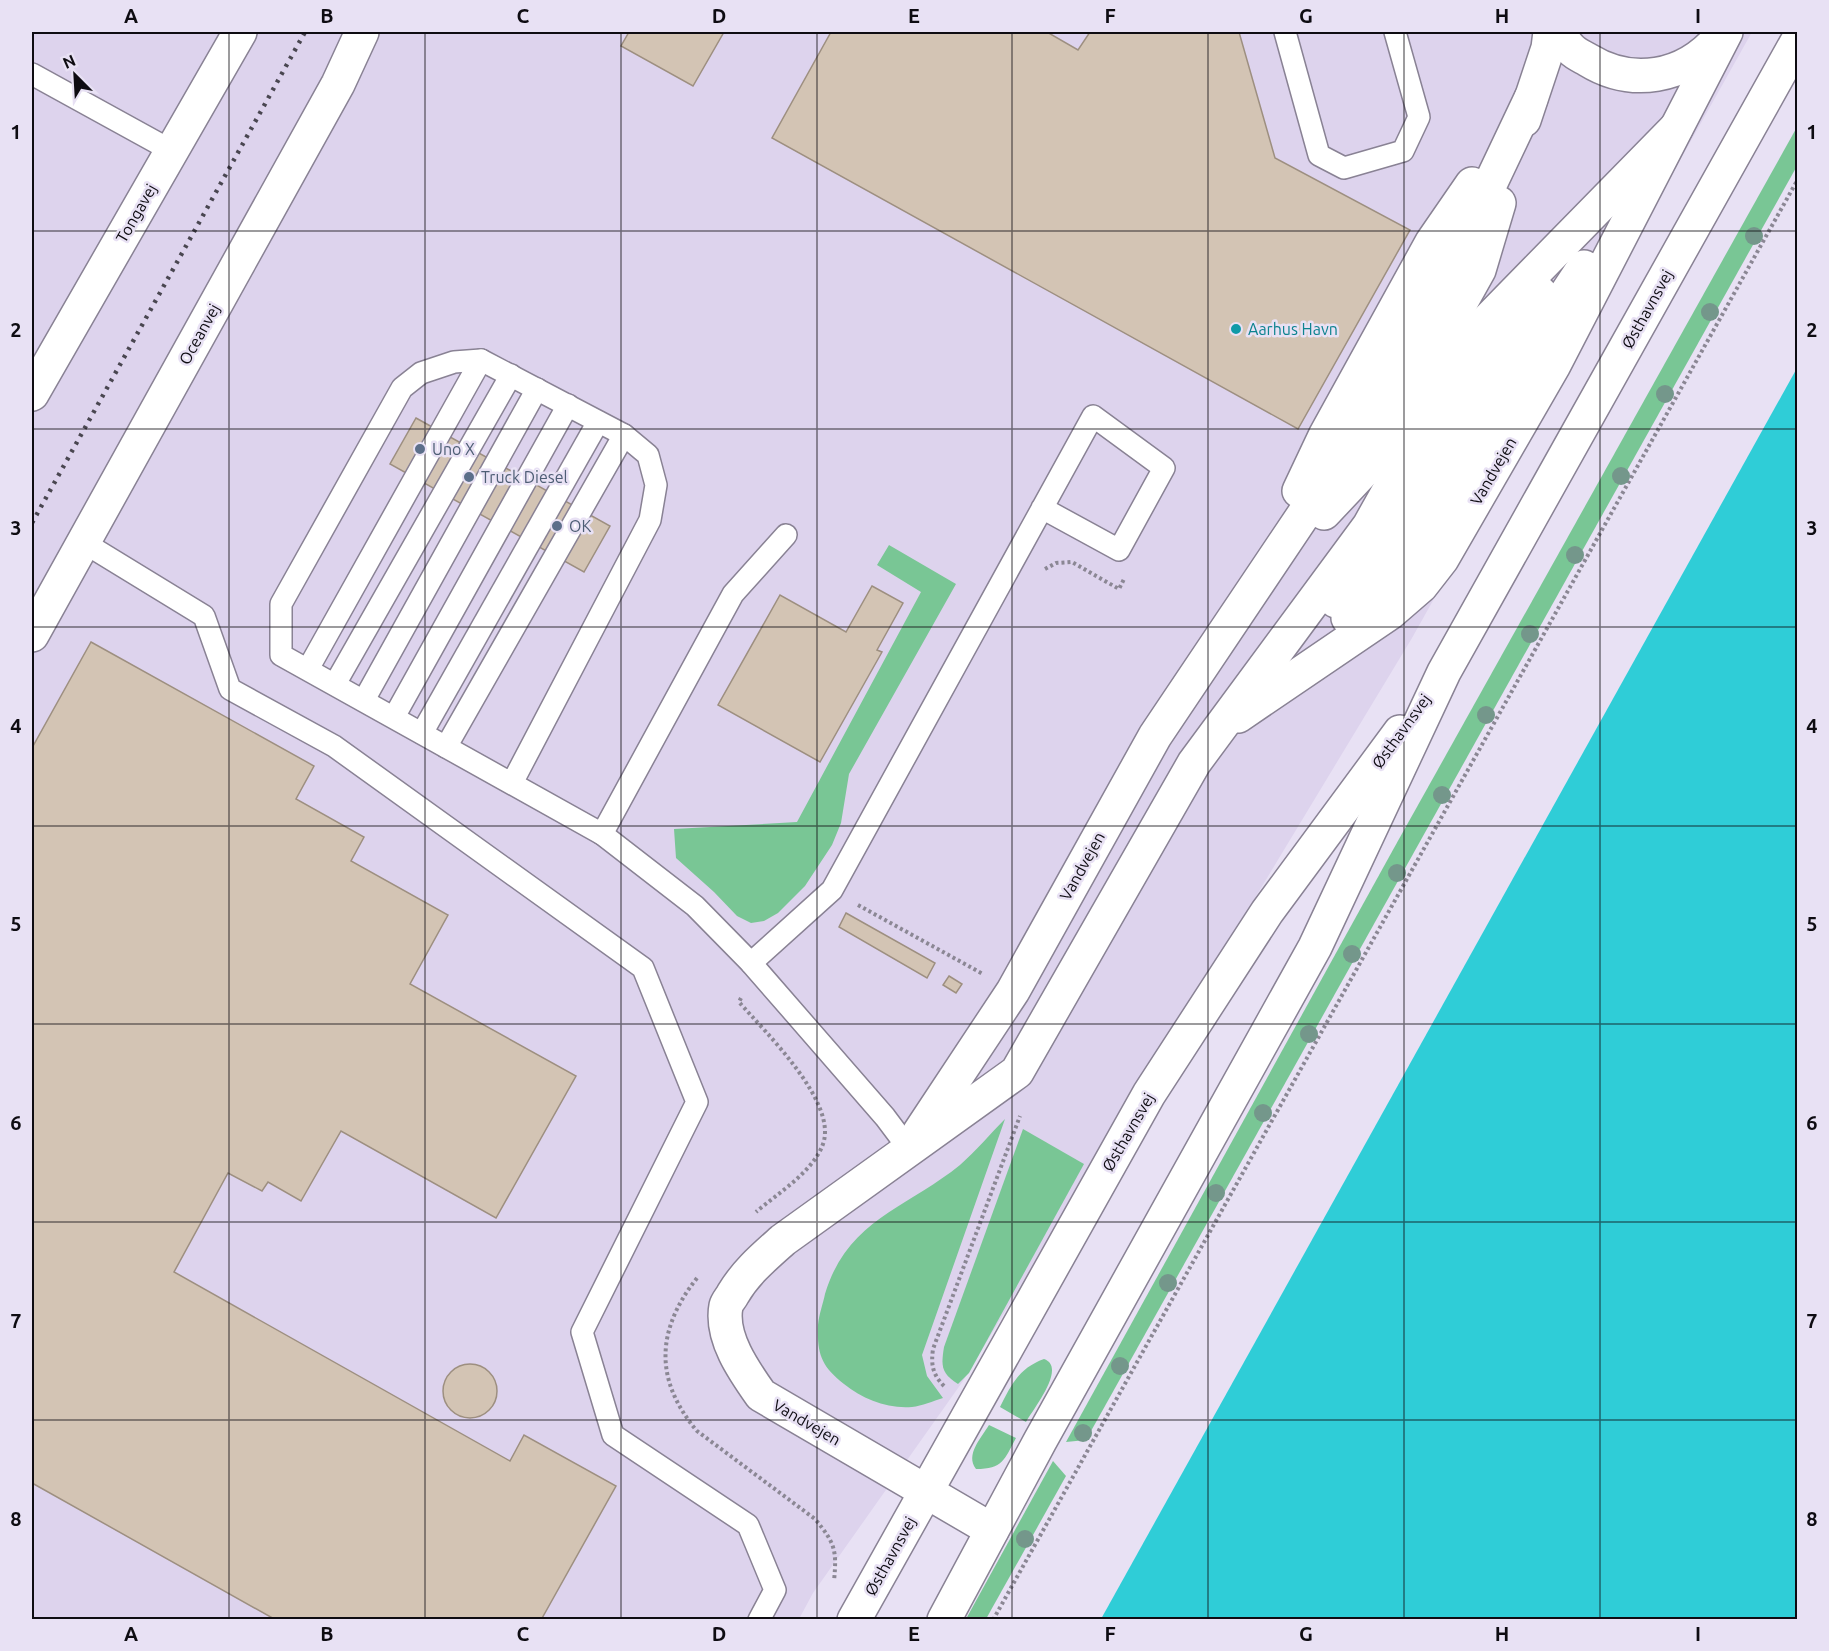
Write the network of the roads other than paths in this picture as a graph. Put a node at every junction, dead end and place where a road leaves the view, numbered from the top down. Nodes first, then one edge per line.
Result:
1 (240, 32) edge
2 (362, 32) edge
3 (1285, 32) edge
4 (1395, 32) edge
5 (1550, 32) edge
6 (1557, 32) edge
7 (1725, 32) edge
8 (1797, 40) edge
9 (32, 74) edge
10 (1676, 128) junction
11 (172, 151) junction
12 (481, 360) junction
13 (511, 375) junction
14 (537, 389) junction
15 (32, 394) edge
16 (568, 405) junction
17 (598, 422) junction
18 (624, 435) junction
19 (1042, 508) junction
20 (786, 536) dead end
21 (83, 542) junction
22 (32, 634) edge
23 (308, 669) junction
24 (1444, 672) junction
25 (335, 684) junction
26 (363, 700) junction
27 (394, 717) junction
28 (422, 733) junction
29 (1215, 733) junction
30 (446, 747) junction
31 (512, 783) junction
32 (602, 834) junction
33 (752, 963) junction
34 (909, 1149) junction
35 (926, 1491) junction
36 (992, 1530) junction
37 (759, 1620) edge
38 (854, 1620) edge
39 (944, 1620) edge

1 - 11 street, Tongavej
2 - 21 street, Oceanvej
3 - 4 lane
5 - 34 street, Vandvejen
6 - 7 street
7 - 10 street, Vandvejen
8 - 24 street, Østhavnsvej
9 - 11 lane
10 - 29 street, Vandvejen
10 - 29 street, Vandvejen
11 - 15 street, Tongavej
12 - 13 lane
12 - 23 lane
12 - 23 lane
13 - 14 lane
13 - 25 lane
14 - 16 lane
14 - 26 lane
16 - 17 lane
16 - 27 lane
17 - 18 lane
17 - 28 lane
18 - 30 lane
18 - 31 lane
19 - 19 lane
19 - 33 lane
20 - 32 lane
21 - 22 street, Oceanvej
21 - 37 lane
23 - 25 lane
24 - 35 street, Østhavnsvej
24 - 36 street, Østhavnsvej
25 - 26 lane
26 - 27 lane
27 - 28 lane
28 - 30 lane
29 - 34 street, Vandvejen
30 - 31 lane
31 - 32 lane
32 - 33 lane
33 - 34 lane
34 - 35 street, Vandvejen
35 - 36 street, Vandvejen
35 - 38 street, Østhavnsvej
36 - 39 street, Østhavnsvej

